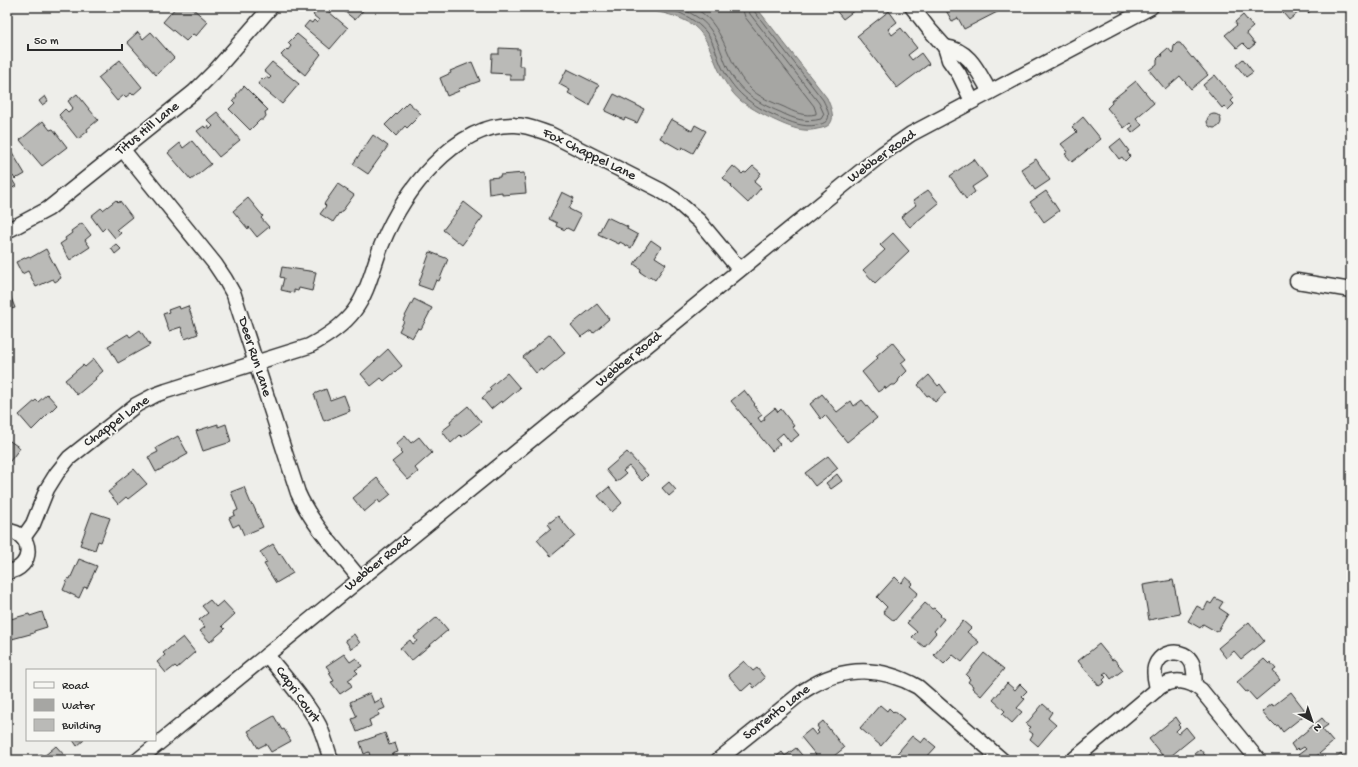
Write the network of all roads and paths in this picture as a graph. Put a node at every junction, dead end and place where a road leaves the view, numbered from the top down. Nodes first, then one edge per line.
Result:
1 (271, 7) edge
2 (912, 7) edge
3 (1152, 7) edge
4 (945, 47) junction
5 (990, 92) junction
6 (972, 101) junction
7 (122, 150) junction
8 (7, 231) edge
9 (739, 269) junction
10 (1297, 281) dead end
11 (1351, 290) edge
12 (256, 363) junction
13 (7, 531) edge
14 (23, 538) junction
15 (7, 572) edge
16 (360, 579) junction
17 (267, 655) junction
18 (1195, 685) junction
19 (1157, 689) junction
20 (138, 760) edge
21 (331, 760) edge
22 (718, 760) edge
23 (1002, 760) edge
24 (1074, 760) edge
25 (1258, 760) edge

1 - 7 street, Titus Hill Lane
2 - 4 street
3 - 5 street, Webber Road
4 - 5 street
4 - 6 street
5 - 6 street, Webber Road
6 - 9 street, Webber Road
7 - 8 street, Titus Hill Lane
7 - 12 street, Deer Run Lane
9 - 12 street, Fox Chappel Lane
9 - 16 street, Webber Road
10 - 11 street
12 - 14 street, Chappel Lane
12 - 16 street, Deer Run Lane
13 - 14 street
14 - 15 street
16 - 17 street, Webber Road
17 - 20 street, Webber Road
17 - 21 street, Capri Court
18 - 19 street
18 - 19 street
18 - 25 street
19 - 24 street
22 - 23 street, Sorrento Lane

